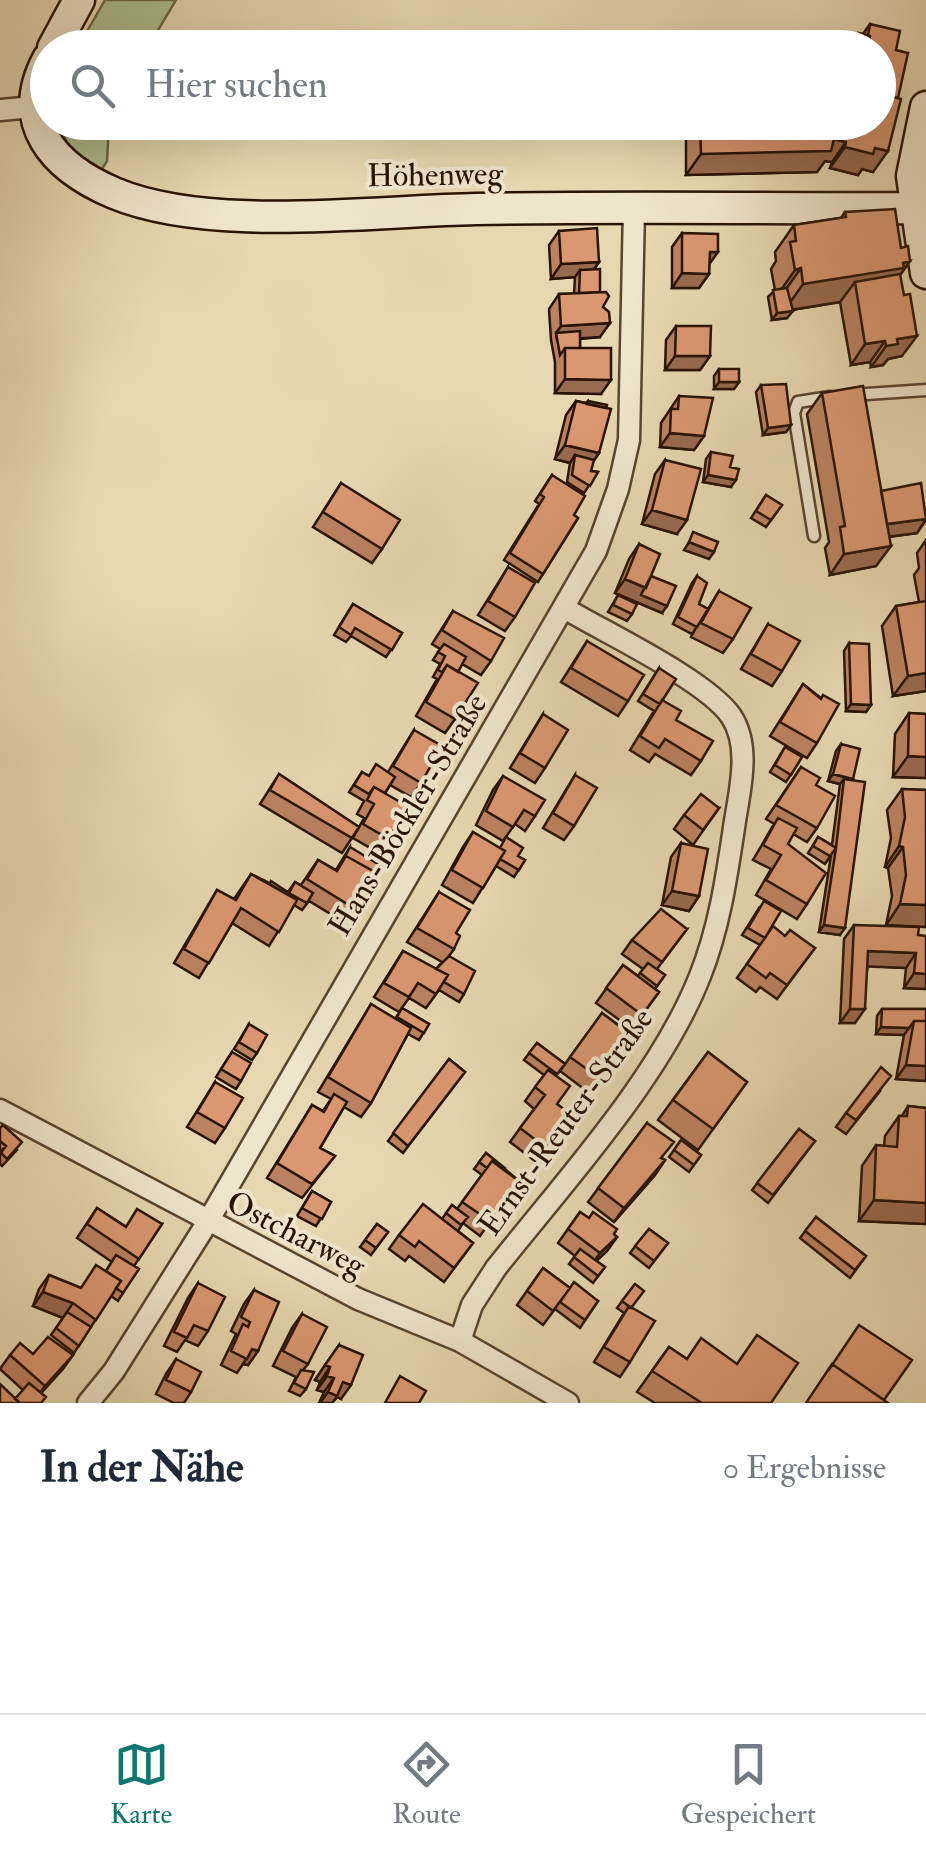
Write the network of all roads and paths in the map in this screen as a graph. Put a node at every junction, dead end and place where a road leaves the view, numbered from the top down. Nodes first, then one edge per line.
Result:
1 (79, 0) edge
2 (63, 30) edge
3 (926, 106) edge
4 (30, 107) edge
5 (0, 110) edge
6 (47, 140) edge
7 (916, 208) junction
8 (634, 210) junction
9 (926, 273) edge
10 (926, 390) edge
11 (814, 536) dead end
12 (566, 609) junction
13 (0, 1110) edge
14 (207, 1223) junction
15 (460, 1340) junction
16 (88, 1403) edge
17 (568, 1403) edge

1 - 2 main road
3 - 7 main road
4 - 5 street
6 - 8 main road, Höhenweg
7 - 8 main road, Höhenweg
7 - 9 main road
8 - 12 street, Hans-Böckler-Straße
10 - 11 lane
12 - 14 street, Hans-Böckler-Straße
12 - 15 street, Ernst-Reuter-Straße
13 - 14 street, Ostcharweg
14 - 15 street, Ostcharweg
14 - 16 street, Hans-Böckler-Straße
15 - 17 street, Ostcharweg

